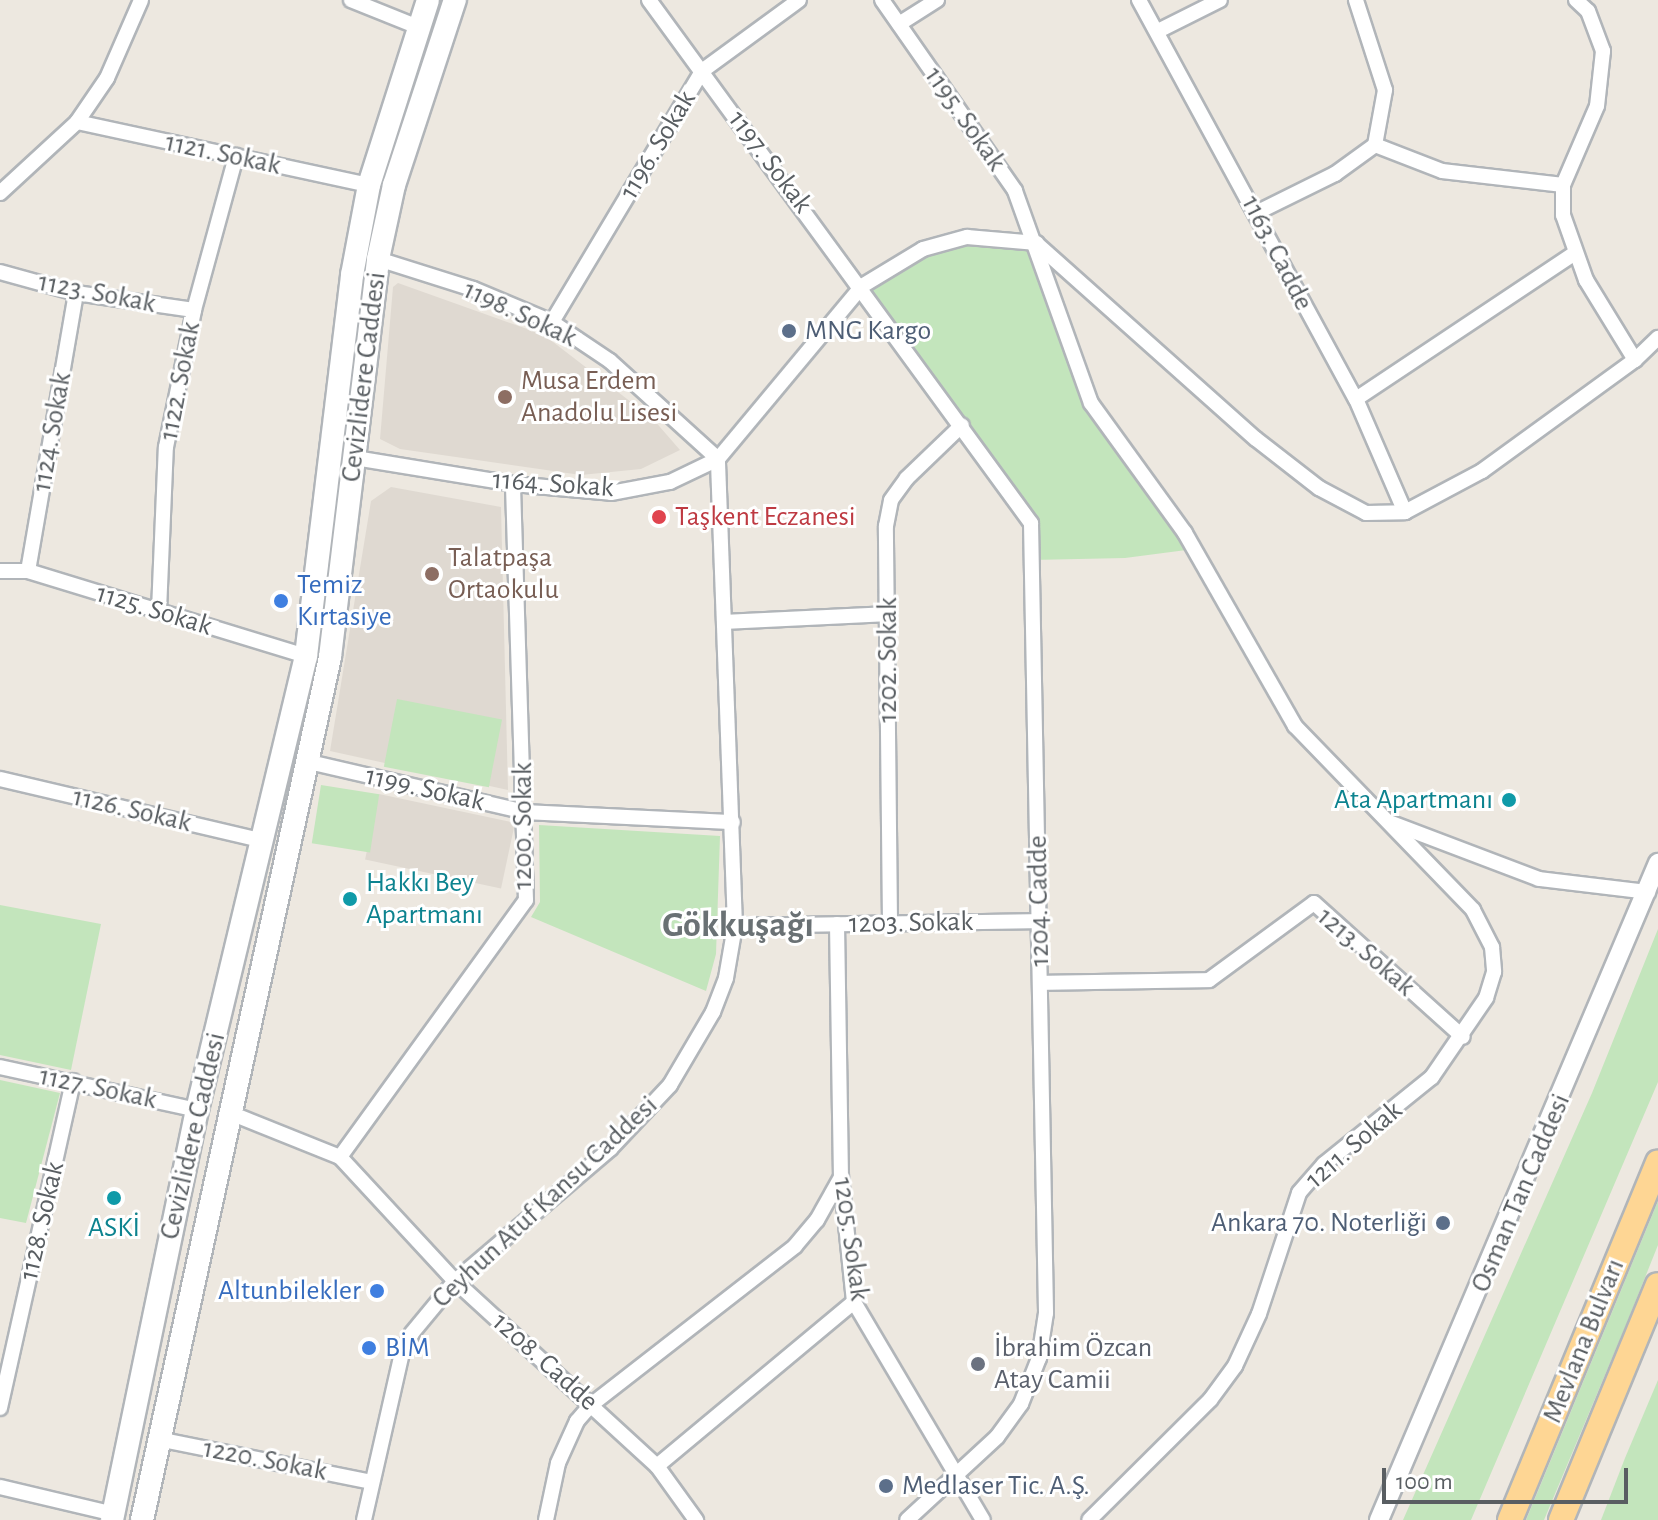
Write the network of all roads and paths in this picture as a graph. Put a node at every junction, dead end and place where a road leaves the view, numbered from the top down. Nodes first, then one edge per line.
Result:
1 (141, 0) edge
2 (351, 0) edge
3 (428, 0) edge
4 (455, 0) edge
5 (649, 0) edge
6 (799, 0) edge
7 (882, 0) edge
8 (937, 0) edge
9 (1139, 0) edge
10 (1220, 0) edge
11 (1356, 0) edge
12 (1576, 0) edge
13 (899, 24) junction
14 (418, 27) junction
15 (1160, 30) junction
16 (702, 71) junction
17 (77, 122) junction
18 (1375, 145) junction
19 (236, 156) junction
20 (369, 185) junction
21 (1563, 185) junction
22 (0, 193) edge
23 (1258, 212) junction
24 (1037, 243) junction
25 (1575, 253) junction
26 (378, 259) junction
27 (0, 272) edge
28 (862, 286) junction
29 (76, 293) junction
30 (194, 310) junction
31 (552, 322) junction
32 (1658, 338) edge
33 (1635, 360) junction
34 (1356, 399) junction
35 (962, 425) junction
36 (355, 458) junction
37 (718, 459) junction
38 (513, 484) junction
39 (1405, 512) junction
40 (0, 571) edge
41 (28, 571) junction
42 (159, 611) junction
43 (888, 614) junction
44 (725, 622) junction
45 (306, 656) junction
46 (285, 755) junction
47 (309, 762) junction
48 (0, 779) edge
49 (526, 812) junction
50 (1381, 819) junction
51 (733, 822) junction
52 (264, 841) junction
53 (1658, 863) edge
54 (1648, 892) junction
55 (1039, 921) junction
56 (890, 923) junction
57 (837, 924) junction
58 (735, 926) junction
59 (1041, 983) junction
60 (1463, 1037) junction
61 (0, 1067) edge
62 (73, 1081) junction
63 (197, 1110) junction
64 (228, 1112) junction
65 (340, 1157) junction
66 (1658, 1162) edge
67 (841, 1176) junction
68 (455, 1281) junction
69 (1658, 1285) edge
70 (854, 1302) junction
71 (591, 1405) junction
72 (0, 1408) edge
73 (158, 1439) junction
74 (657, 1466) junction
75 (957, 1477) junction
76 (372, 1482) junction
77 (0, 1487) edge
78 (928, 1514) edge
79 (113, 1517) edge
80 (142, 1520) edge
81 (364, 1520) edge
82 (546, 1520) edge
83 (696, 1520) edge
84 (907, 1520) edge
85 (983, 1520) edge
86 (1089, 1520) edge
87 (1379, 1520) edge
88 (1510, 1520) edge
89 (1561, 1520) edge

1 - 17 street
2 - 14 street
3 - 14 main road, Cevizlidere Caddesi
4 - 26 main road, Cevizlidere Caddesi
5 - 16 street, 1197. Sokak
6 - 16 street, 1196. Sokak
7 - 13 street, 1195. Sokak
8 - 13 street
9 - 15 street, 1163. Cadde
10 - 15 street
11 - 18 street
12 - 21 street
13 - 24 street, 1195. Sokak
14 - 20 main road, Cevizlidere Caddesi
15 - 23 street, 1163. Cadde
16 - 28 street, 1197. Sokak
16 - 31 street, 1196. Sokak
17 - 19 street, 1121. Sokak
17 - 22 street
18 - 21 street
18 - 23 street
19 - 20 street, 1121. Sokak
19 - 30 street, 1122. Sokak
20 - 45 main road, Cevizlidere Caddesi
21 - 25 street
23 - 34 street, 1163. Cadde
24 - 28 street, 1164. Sokak
24 - 39 street
24 - 50 street, 1195. Sokak
25 - 33 street
25 - 34 street
26 - 31 street, 1198. Sokak
26 - 36 main road, Cevizlidere Caddesi
27 - 29 street, 1123. Sokak
28 - 35 street, 1204. Cadde
28 - 37 street, 1164. Sokak
29 - 30 street, 1123. Sokak
29 - 41 street, 1124. Sokak
30 - 42 street, 1122. Sokak
31 - 37 street, 1198. Sokak
32 - 33 street
33 - 39 street
34 - 39 street, 1163. Cadde
35 - 43 street, 1202. Sokak
35 - 55 street, 1204. Cadde
36 - 38 street, 1164. Sokak
36 - 47 main road, Cevizlidere Caddesi
37 - 38 street, 1164. Sokak
37 - 44 street, Ceyhun Atuf Kansu Caddesi
38 - 49 street, 1200. Sokak
40 - 41 street, 1125. Sokak
41 - 42 street, 1125. Sokak
42 - 45 street, 1125. Sokak
43 - 44 street
43 - 56 street, 1202. Sokak
44 - 51 street, Ceyhun Atuf Kansu Caddesi
45 - 46 main road, Cevizlidere Caddesi
46 - 47 main road
46 - 52 main road, Cevizlidere Caddesi
47 - 49 street, 1199. Sokak
47 - 64 main road, Cevizlidere Caddesi
48 - 52 street, 1126. Sokak
49 - 51 street, 1199. Sokak
49 - 65 street, 1200. Sokak
50 - 54 street
50 - 60 street, 1211. Sokak
51 - 58 street, Ceyhun Atuf Kansu Caddesi
52 - 63 main road, Cevizlidere Caddesi
53 - 54 street, Osman Tan Caddesi
54 - 87 street, Osman Tan Caddesi
55 - 56 street, 1203. Sokak
55 - 59 street, 1204. Cadde
56 - 57 street, 1203. Sokak
57 - 58 street, 1203. Sokak
57 - 67 street, 1205. Sokak
58 - 68 street, Ceyhun Atuf Kansu Caddesi
59 - 60 street, 1213. Sokak
59 - 75 street, 1204. Cadde
60 - 86 street, 1211. Sokak
61 - 62 street, 1127. Sokak
62 - 63 street, 1127. Sokak
62 - 72 street, 1128. Sokak
63 - 79 main road, Cevizlidere Caddesi
64 - 65 street, 1208. Cadde
64 - 73 main road, Cevizlidere Caddesi
65 - 68 street, 1208. Cadde
66 - 88 highway, Mevlana Bulvarı
67 - 70 street, 1205. Sokak
67 - 71 street
68 - 71 street, 1208. Cadde
68 - 76 street, Ceyhun Atuf Kansu Caddesi
69 - 89 highway, Mevlana Bulvarı
70 - 74 street
70 - 75 street, 1205. Sokak
71 - 74 street, 1208. Cadde
71 - 82 street
73 - 76 street, 1220. Sokak
73 - 80 main road, Cevizlidere Caddesi
74 - 83 street, 1208. Cadde
75 - 78 street, 1204. Cadde
75 - 85 street, 1205. Sokak
76 - 81 street, Ceyhun Atuf Kansu Caddesi
77 - 79 street
78 - 84 street, 1204. Cadde

